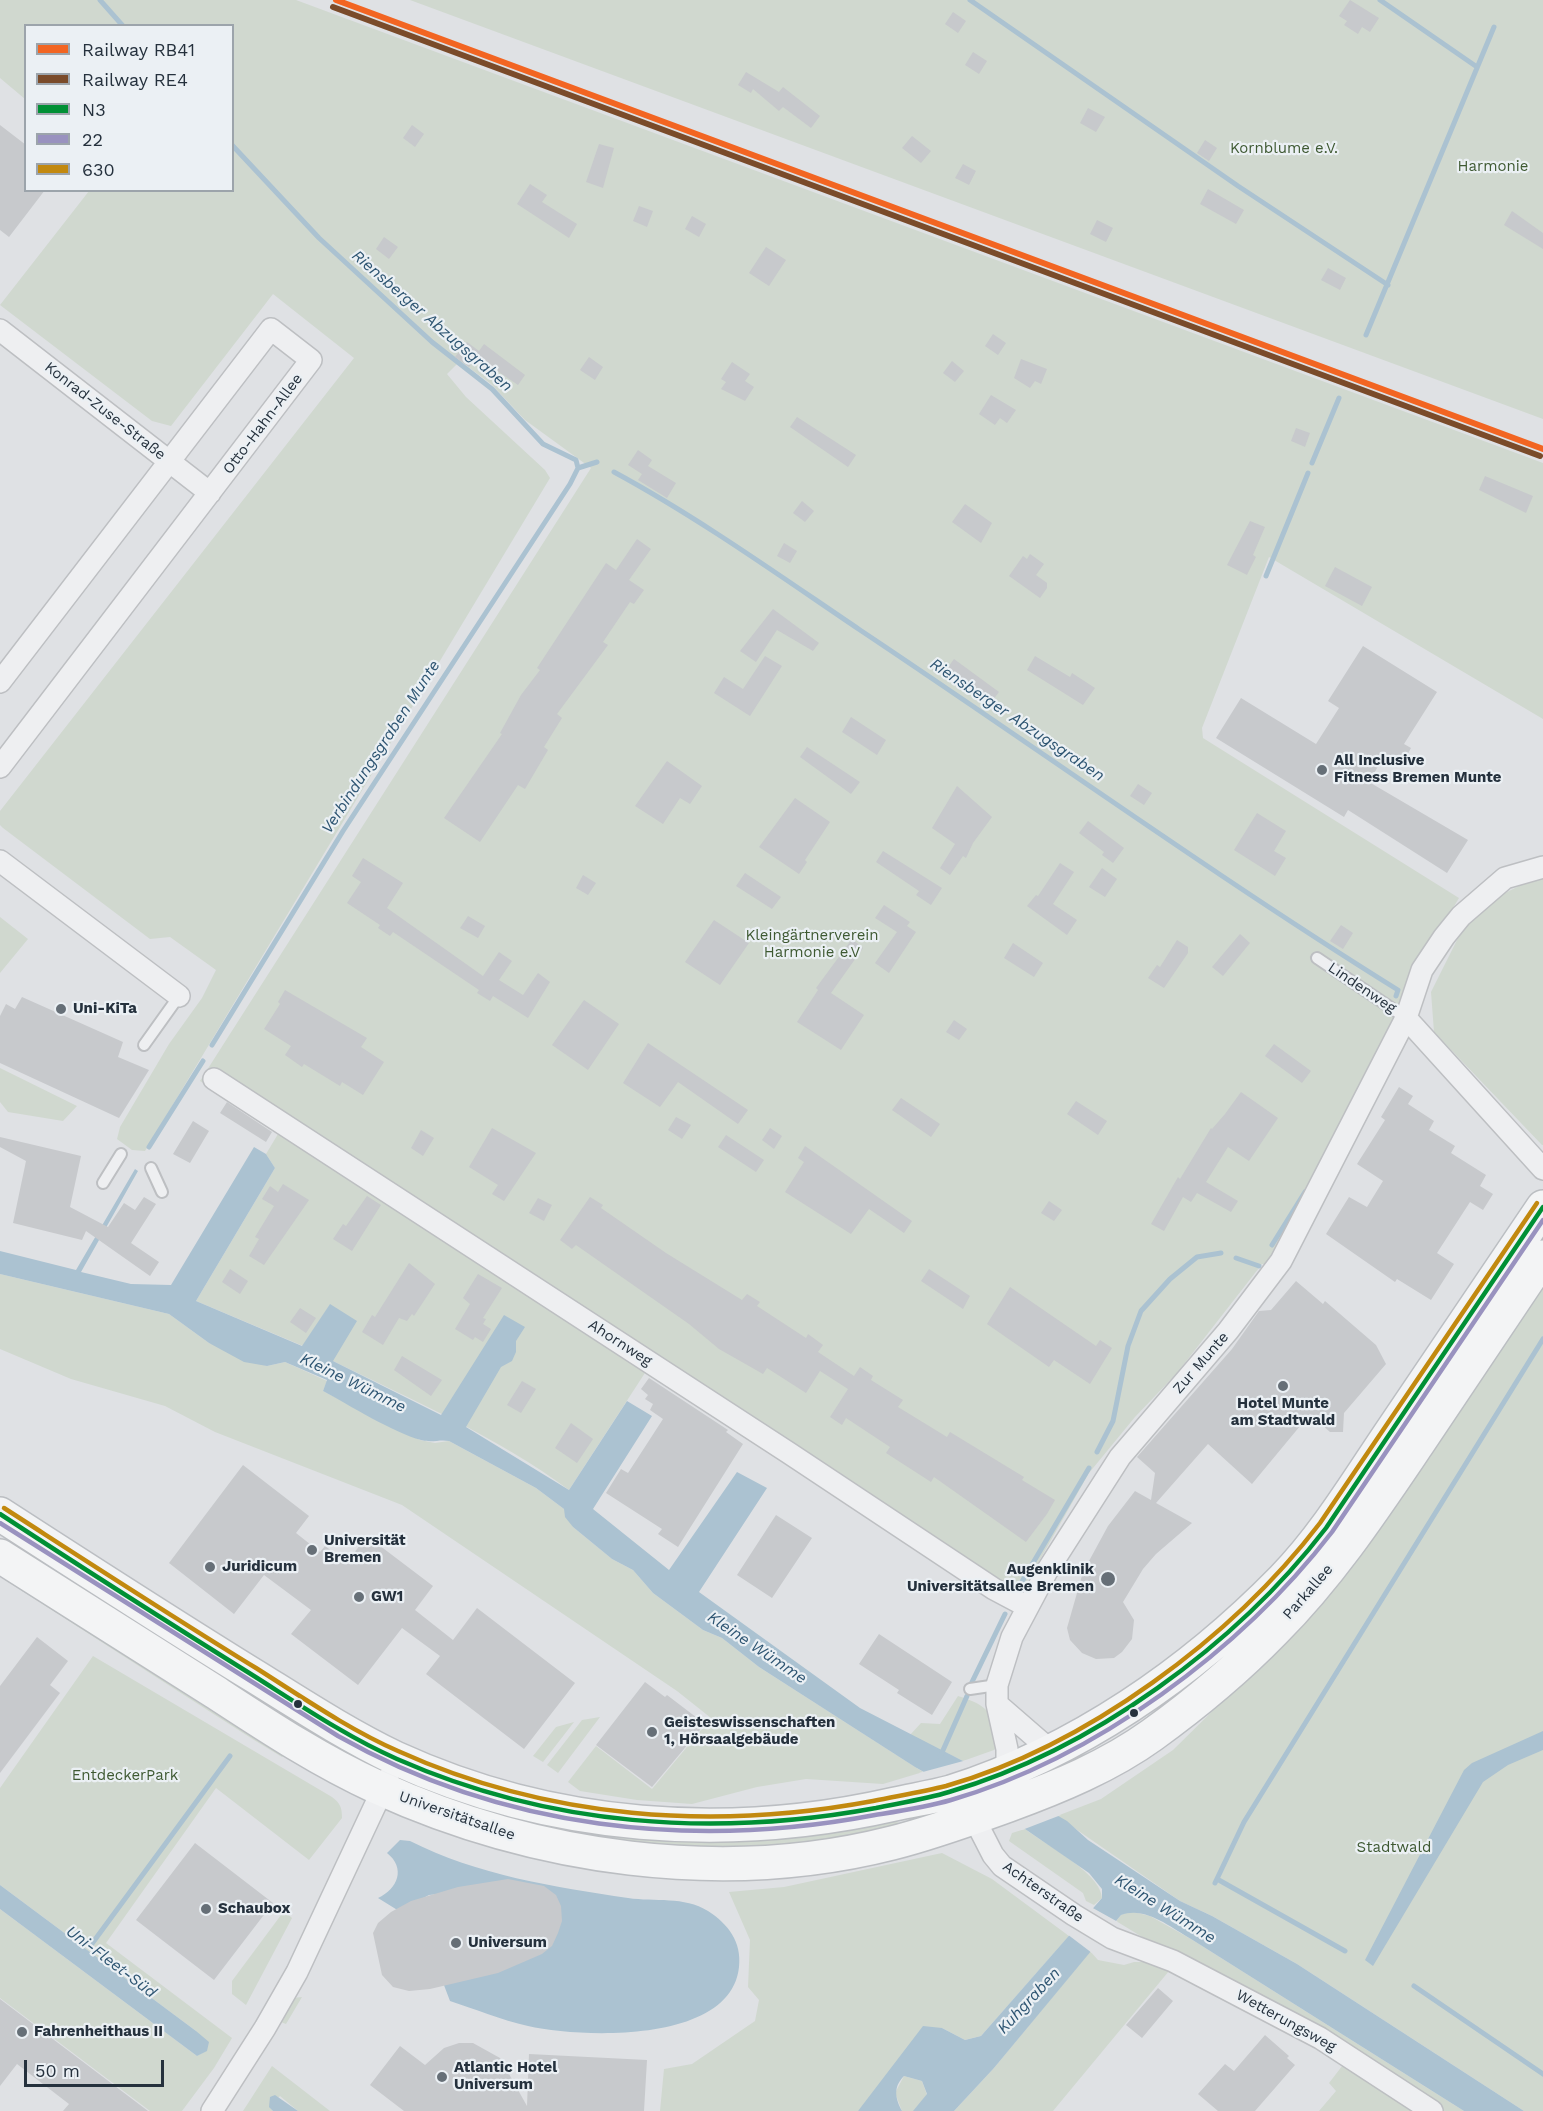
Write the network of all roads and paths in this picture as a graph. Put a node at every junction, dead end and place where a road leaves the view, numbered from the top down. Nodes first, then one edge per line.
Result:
1 (0, 330) edge
2 (170, 460) junction
3 (210, 493) junction
4 (0, 682) edge
5 (0, 767) edge
6 (0, 861) edge
7 (1543, 867) edge
8 (1317, 958) dead end
9 (179, 996) joint
10 (1406, 1018) junction
11 (144, 1045) dead end
12 (214, 1079) dead end
13 (121, 1154) dead end
14 (151, 1168) dead end
15 (1543, 1169) edge
16 (103, 1183) dead end
17 (162, 1192) dead end
18 (1543, 1207) edge
19 (1543, 1257) edge
20 (0, 1514) edge
21 (0, 1556) edge
22 (1026, 1606) junction
23 (970, 1689) dead end
24 (997, 1695) junction
25 (1050, 1750) junction
26 (397, 1758) junction
27 (1007, 1770) junction
28 (382, 1790) junction
29 (949, 1792) junction
30 (981, 1816) junction
31 (1132, 1946) joint
32 (212, 2111) edge
33 (1432, 2111) edge

1 - 2 street, Konrad-Zuse-Straße
2 - 3 street, Konrad-Zuse-Straße
2 - 3 street, Otto-Hahn-Allee
2 - 4 street, Otto-Hahn-Allee
3 - 5 street, Otto-Hahn-Allee
6 - 9 street
7 - 10 street, Zur Munte
8 - 10 lane, Lindenweg
9 - 11 lane
10 - 15 street
10 - 22 street, Zur Munte
12 - 22 street, Ahornweg
13 - 16 lane
14 - 17 lane
18 - 25 main road, Parkallee
19 - 30 main road, Parkallee
20 - 26 main road, Universitätsallee
21 - 28 main road, Universitätsallee
22 - 24 street, Zur Munte
23 - 24 lane
24 - 25 street
24 - 27 street
25 - 27 main road, Parkallee
26 - 28 street
26 - 29 main road, Universitätsallee
27 - 29 main road, Parkallee
28 - 30 main road, Universitätsallee
28 - 32 street
29 - 30 street, Achterstraße
30 - 31 street, Achterstraße
31 - 33 street, Wetterungsweg

